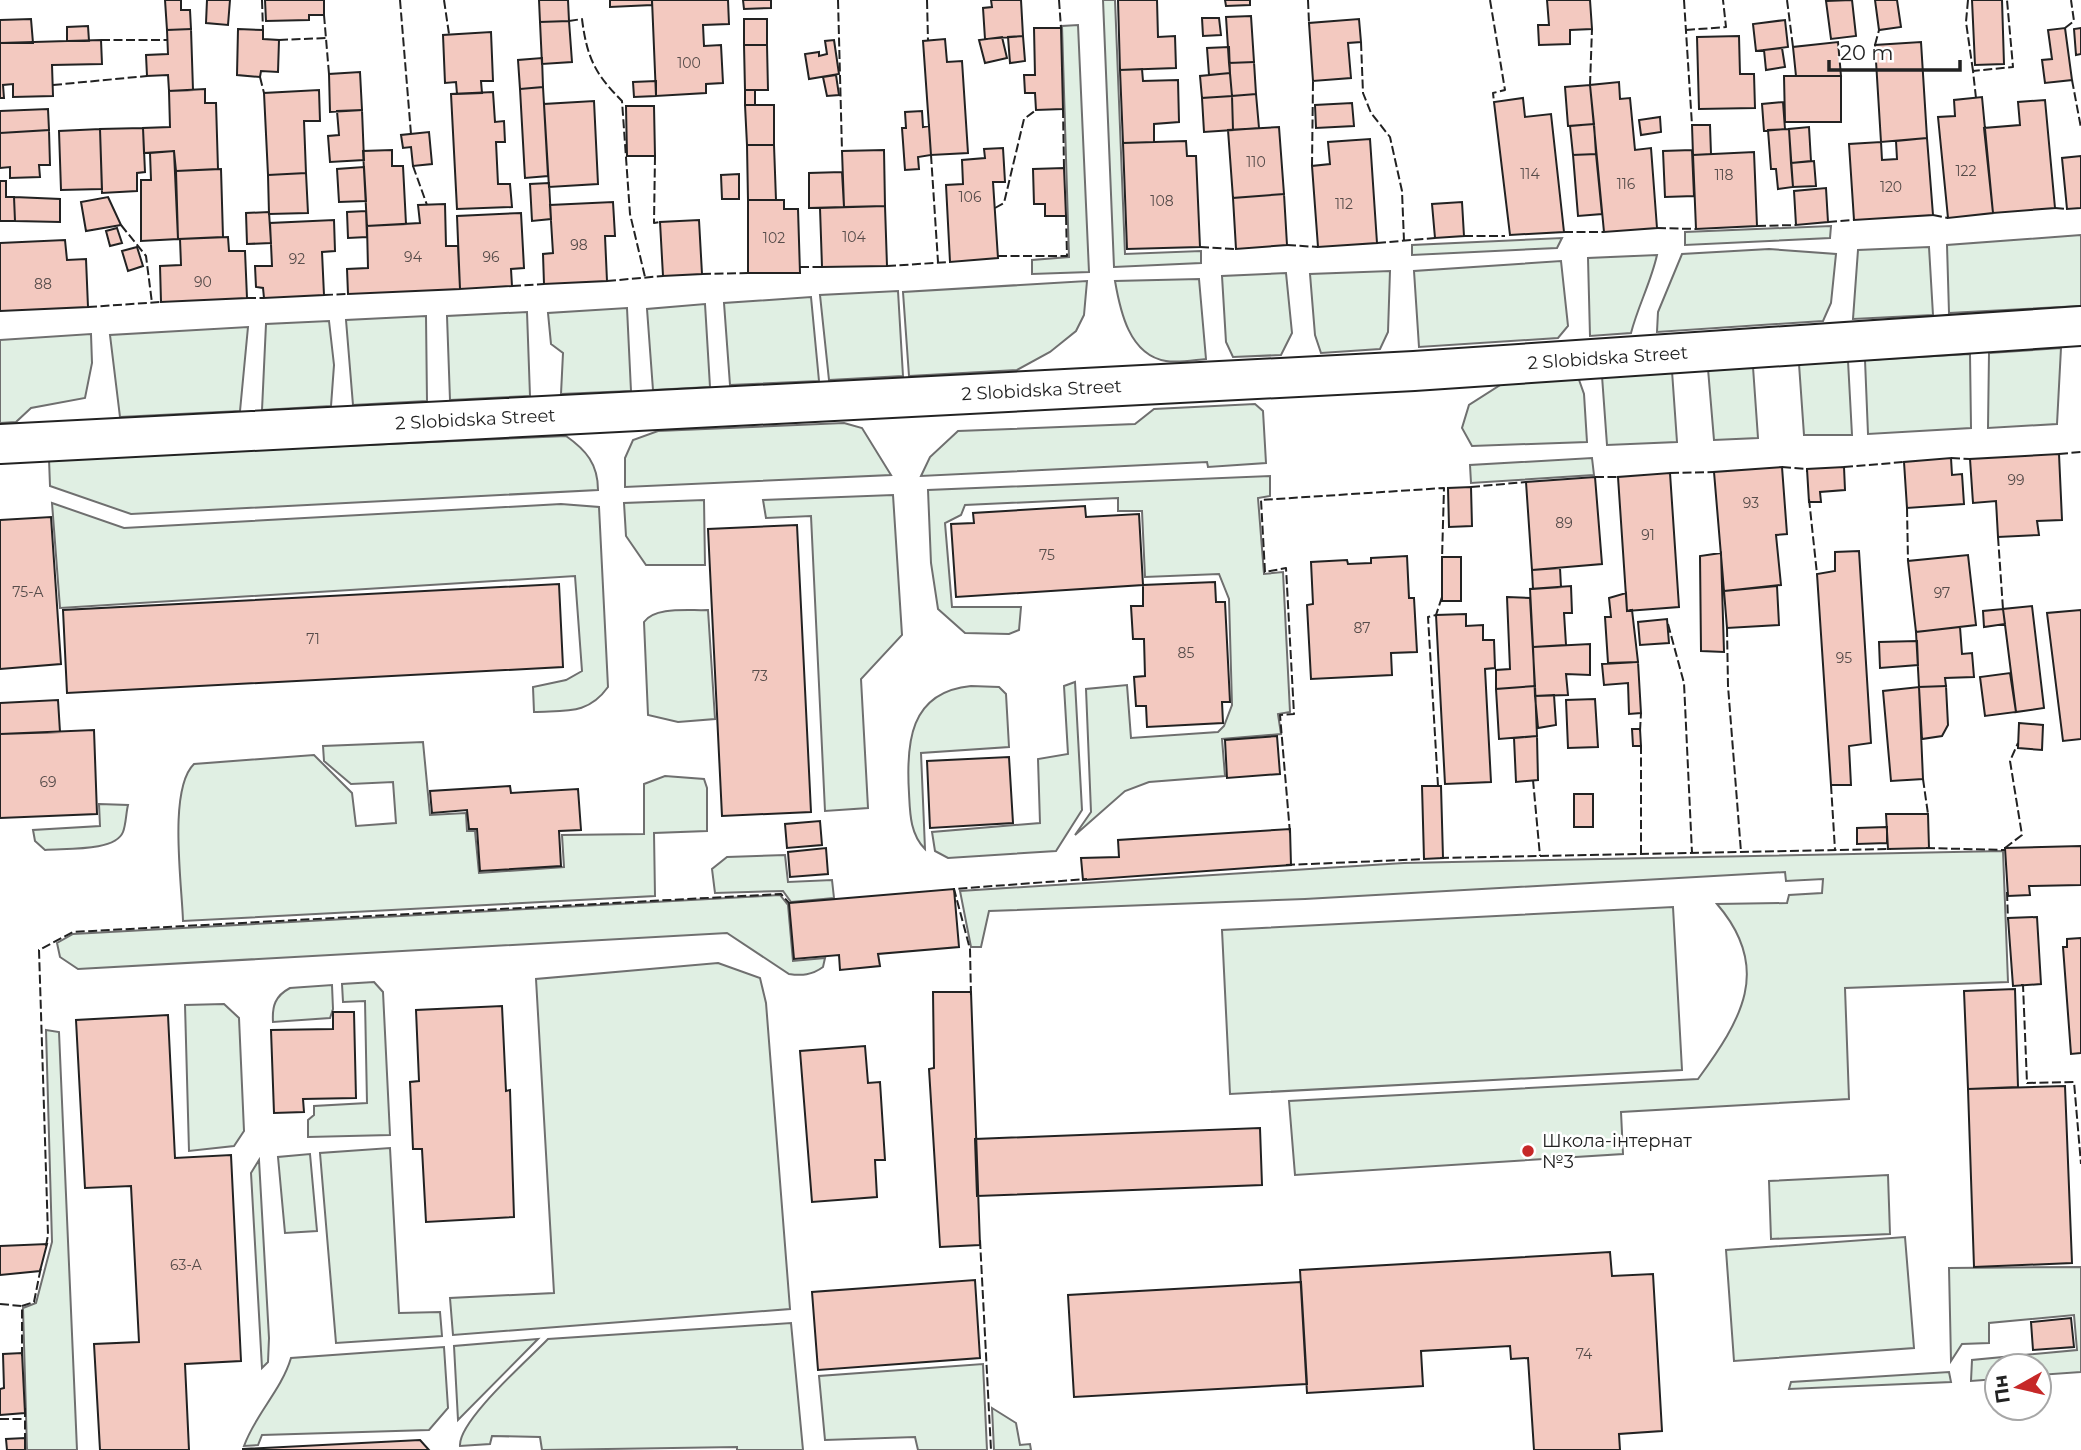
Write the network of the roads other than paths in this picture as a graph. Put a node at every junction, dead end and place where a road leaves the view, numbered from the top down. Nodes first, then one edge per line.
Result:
1 (2081, 326) edge
2 (0, 444) edge

1 - 2 street, 2 Slobidska Street

